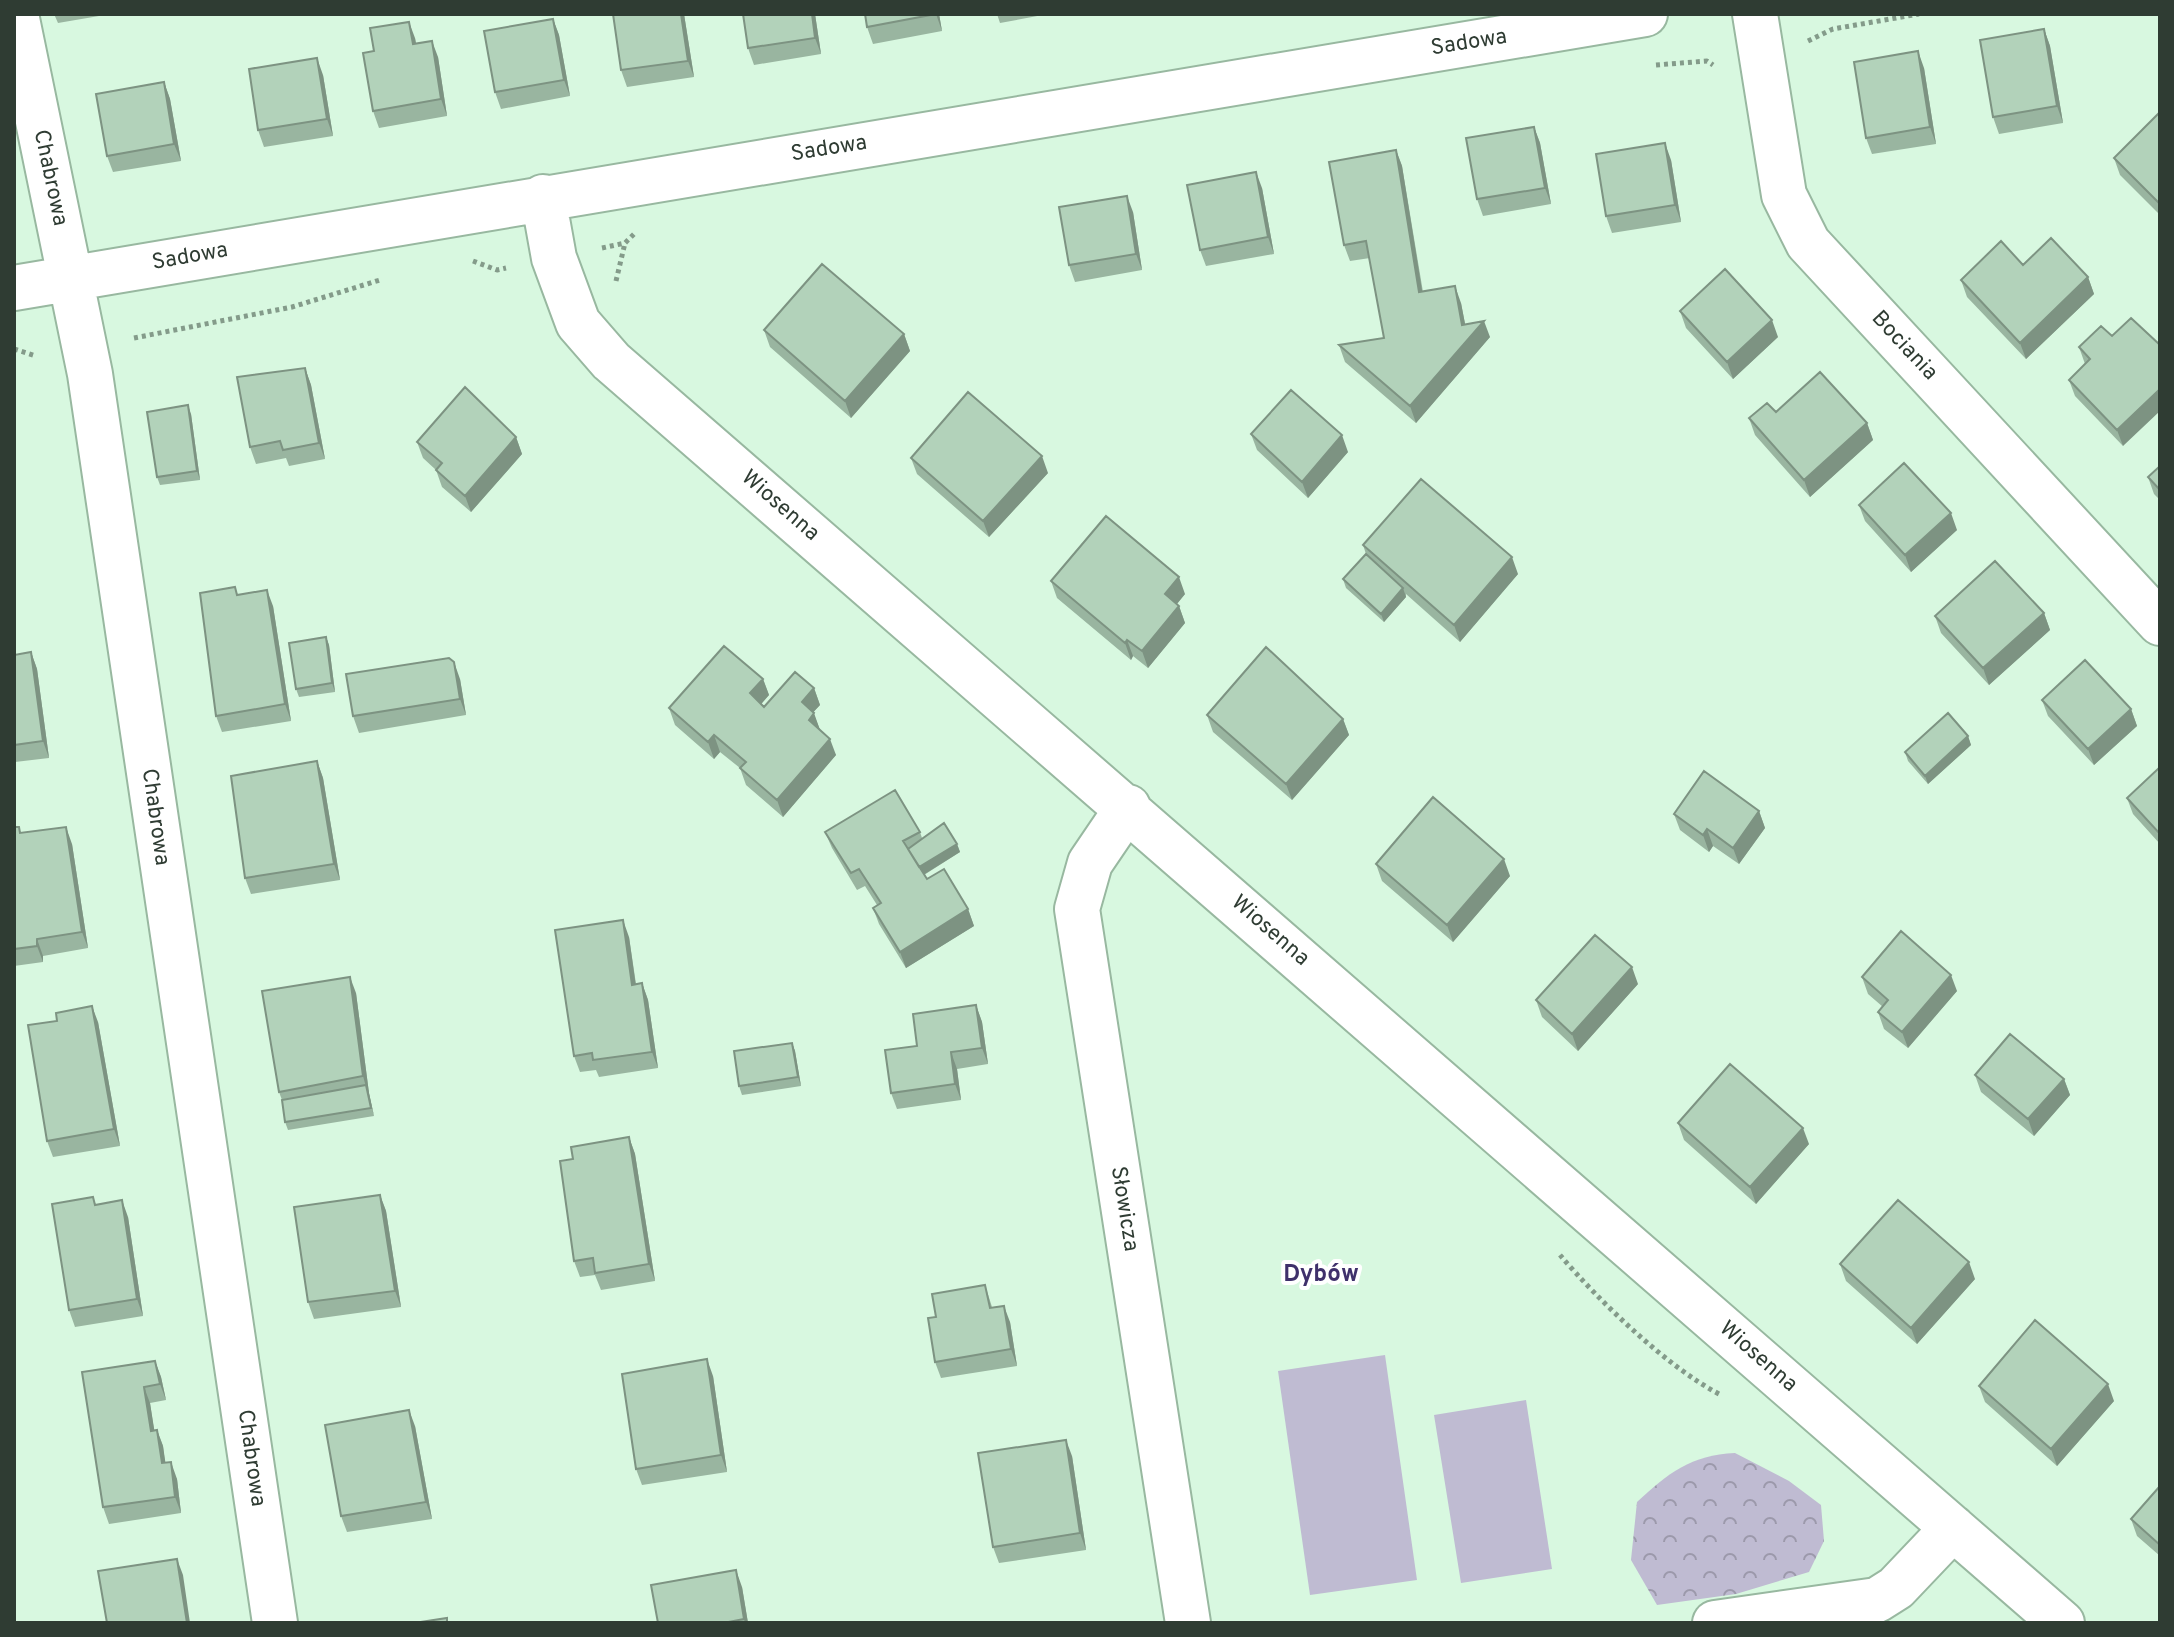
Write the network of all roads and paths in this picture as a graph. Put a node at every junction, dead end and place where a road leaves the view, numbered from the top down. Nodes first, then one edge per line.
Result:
1 (16, 14) edge
2 (1645, 14) edge
3 (1755, 14) edge
4 (543, 197) junction
5 (72, 278) junction
6 (14, 288) edge
7 (292, 307) dead end
8 (14, 349) edge
9 (90, 374) junction
10 (2160, 623) edge
11 (1128, 807) junction
12 (1953, 1528) junction
13 (275, 1623) edge
14 (1188, 1623) edge
15 (1715, 1623) edge
16 (2062, 1623) edge

1 - 5 street, Chabrowa
2 - 4 street, Sadowa
3 - 10 street, Bociania
4 - 5 street, Sadowa
4 - 11 street, Wiosenna
5 - 6 street, Sadowa
5 - 9 street, Chabrowa
7 - 9 path
8 - 9 path
9 - 13 street, Chabrowa
11 - 12 street, Wiosenna
11 - 14 street, Słowicza
12 - 15 street
12 - 16 street, Wiosenna

